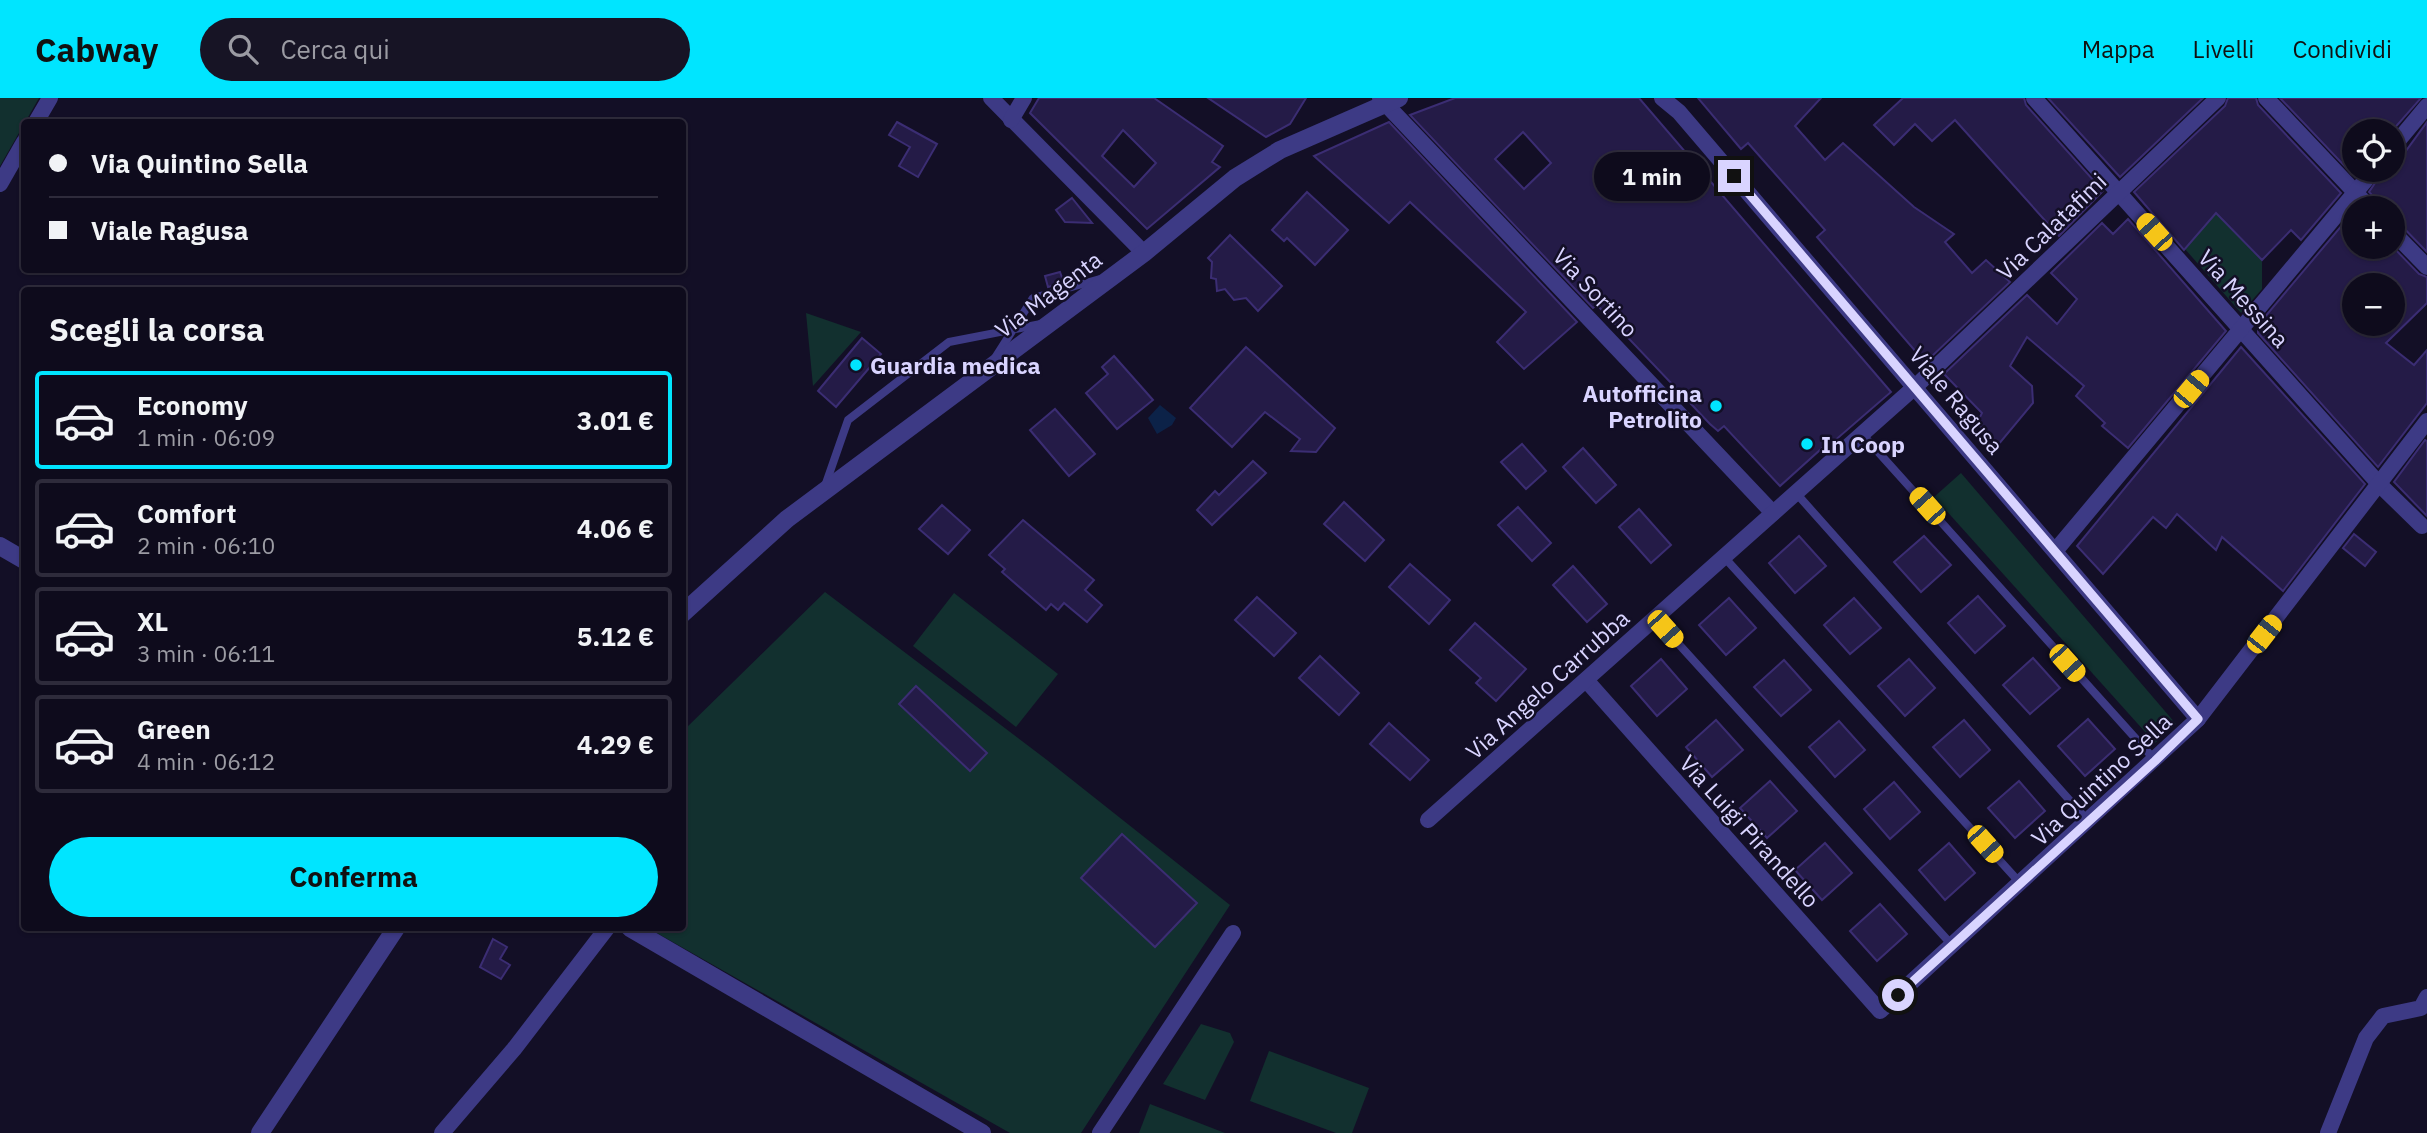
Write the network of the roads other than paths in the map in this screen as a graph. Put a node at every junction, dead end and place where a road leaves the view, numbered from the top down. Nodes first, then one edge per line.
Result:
1 (50, 98) edge
2 (990, 98) edge
3 (1024, 98) edge
4 (1662, 98) edge
5 (2034, 98) edge
6 (2218, 98) edge
7 (2266, 98) edge
8 (1388, 99) edge
9 (1676, 105) edge
10 (2427, 106) edge
11 (38, 119) edge
12 (1011, 120) junction
13 (2405, 132) edge
14 (21, 147) edge
15 (2364, 182) edge
16 (0, 184) edge
17 (2355, 192) junction
18 (2119, 193) junction
19 (2359, 196) edge
20 (2405, 244) edge
21 (1144, 253) junction
22 (2427, 267) edge
23 (1114, 276) junction
24 (1051, 323) junction
25 (2241, 328) junction
26 (1013, 330) junction
27 (985, 372) junction
28 (1916, 386) junction
29 (2427, 421) edge
30 (1862, 434) junction
31 (2380, 485) junction
32 (824, 492) junction
33 (1796, 493) junction
34 (1773, 513) junction
35 (2422, 526) dead end
36 (0, 546) edge
37 (2056, 550) junction
38 (1724, 557) junction
39 (21, 558) edge
40 (686, 610) edge
41 (1655, 618) junction
42 (1586, 680) junction
43 (2198, 719) junction
44 (2155, 761) junction
45 (1428, 820) dead end
46 (2089, 822) junction
47 (2021, 884) junction
48 (395, 931) edge
49 (605, 931) edge
50 (635, 931) edge
51 (1233, 933) dead end
52 (1952, 946) junction
53 (2427, 998) edge
54 (1880, 1011) joint
55 (260, 1133) edge
56 (442, 1133) edge
57 (982, 1133) edge
58 (1100, 1133) edge
59 (2328, 1133) edge

1 - 11 street
2 - 12 street
3 - 12 street
4 - 9 street, Viale Ragusa
5 - 18 street, Via Messina
6 - 18 street, Via Calatafimi
7 - 17 street
8 - 21 street, Via Magenta
8 - 34 street, Via Sortino
9 - 28 street, Viale Ragusa
10 - 13 street
12 - 21 street
14 - 16 street
15 - 17 street
17 - 19 street
17 - 25 street
18 - 25 street, Via Messina
18 - 28 street, Via Calatafimi
20 - 22 street
21 - 23 street, Via Magenta
23 - 24 street, Via Magenta
23 - 26 lane
24 - 26 lane
24 - 27 street, Via Magenta
25 - 31 street, Via Messina
25 - 37 street
26 - 27 lane
26 - 32 lane
27 - 32 street, Via Magenta
28 - 30 street, Via Angelo Carrubba
28 - 37 street, Viale Ragusa
29 - 31 street, Via Quintino Sella
30 - 33 street, Via Angelo Carrubba
30 - 44 lane
31 - 35 street, Via Messina
31 - 43 street, Via Quintino Sella
32 - 40 street, Via Magenta
33 - 34 street, Via Angelo Carrubba
33 - 46 lane
34 - 38 street, Via Angelo Carrubba
36 - 39 street
37 - 43 street, Viale Ragusa
38 - 41 street, Via Angelo Carrubba
38 - 47 lane
41 - 42 street, Via Angelo Carrubba
41 - 52 lane
42 - 45 street, Via Angelo Carrubba
42 - 54 street, Via Luigi Pirandello
43 - 44 street, Via Quintino Sella
44 - 46 street, Via Quintino Sella
46 - 47 street, Via Quintino Sella
47 - 52 street, Via Quintino Sella
48 - 55 street
49 - 56 street
50 - 57 street
51 - 58 street
52 - 54 street, Via Quintino Sella
53 - 59 street

